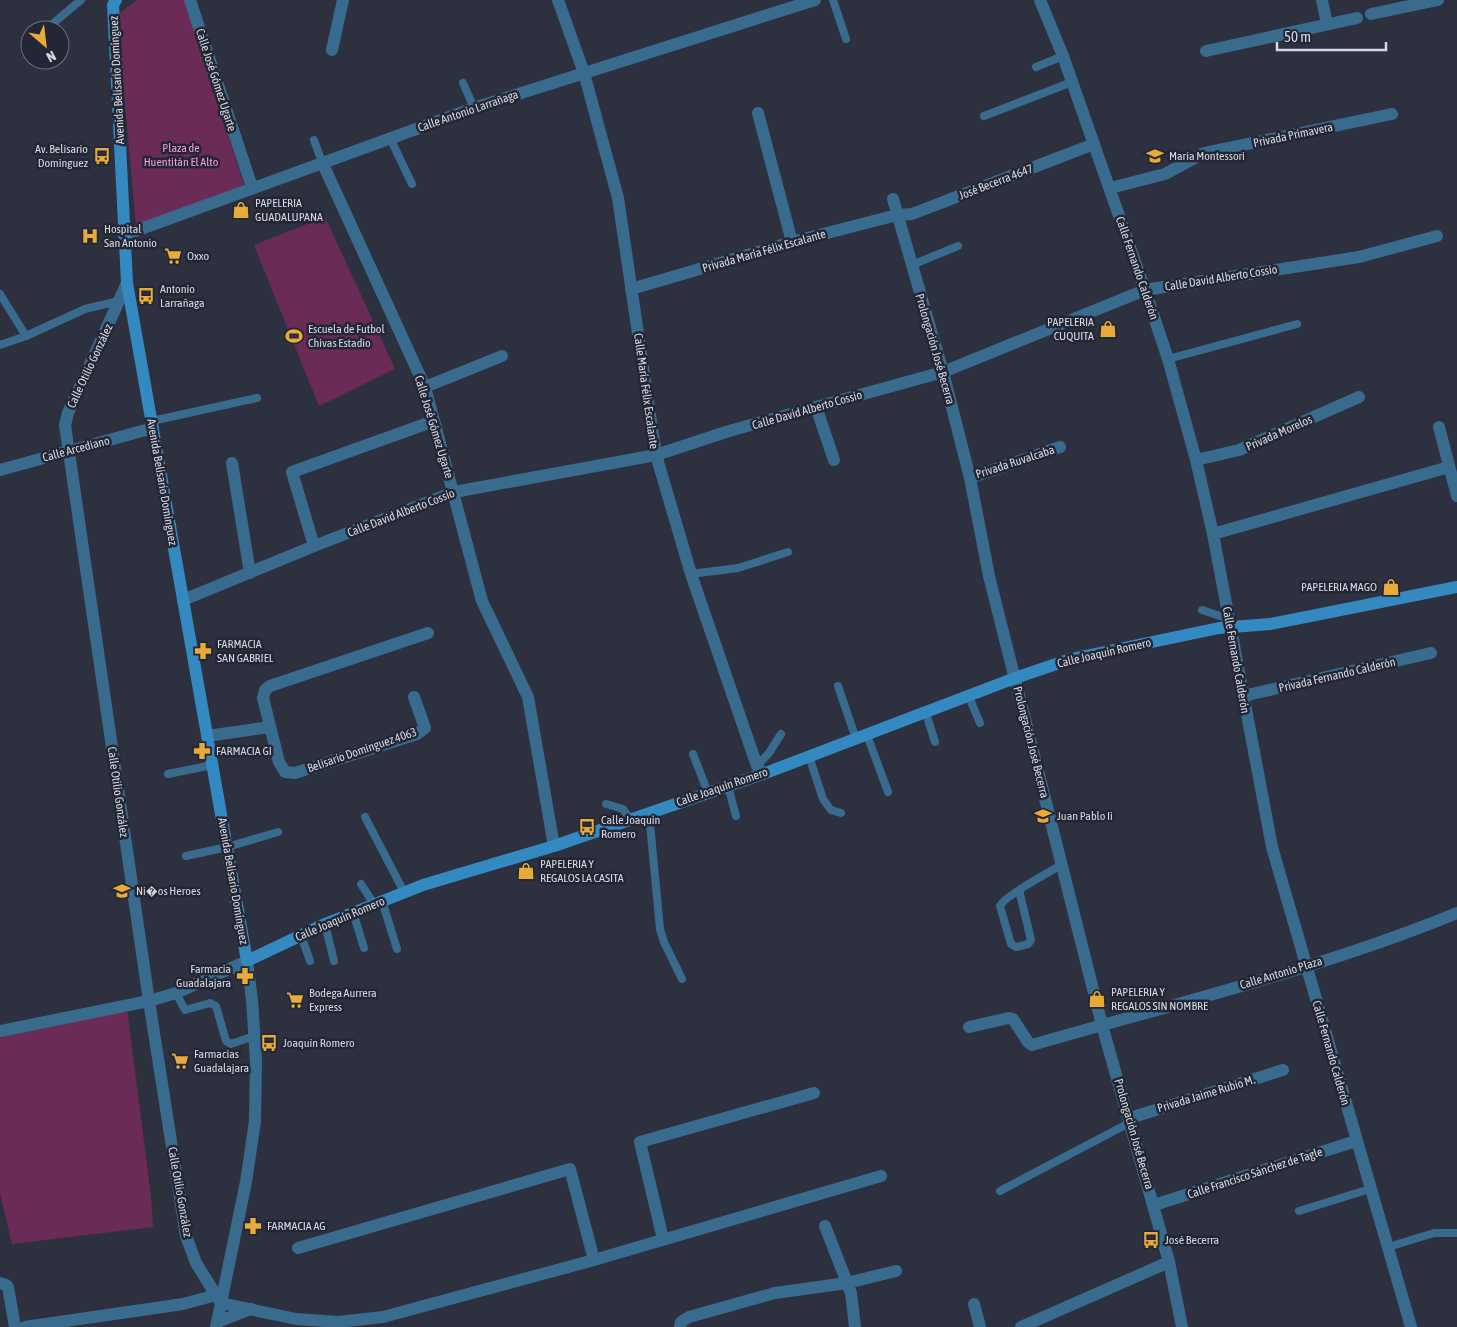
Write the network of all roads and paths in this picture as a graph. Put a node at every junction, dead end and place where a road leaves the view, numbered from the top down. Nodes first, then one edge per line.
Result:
1 (81, 0) edge
2 (190, 0) edge
3 (343, 0) edge
4 (558, 0) edge
5 (816, 0) edge
6 (833, 0) edge
7 (1040, 0) edge
8 (1322, 0) edge
9 (1438, 0) edge
10 (115, 1) edge
11 (1415, 2) edge
12 (1371, 14) dead end
13 (1357, 18) dead end
14 (57, 20) edge
15 (1327, 24) junction
16 (846, 39) dead end
17 (332, 50) dead end
18 (1206, 51) dead end
19 (1063, 56) junction
20 (1036, 67) dead end
21 (584, 73) junction
22 (1072, 82) junction
23 (463, 83) dead end
24 (474, 108) junction
25 (758, 113) dead end
26 (1392, 114) dead end
27 (984, 116) dead end
28 (390, 138) junction
29 (314, 140) dead end
30 (1094, 144) junction
31 (322, 162) junction
32 (412, 184) dead end
33 (252, 188) junction
34 (1110, 188) junction
35 (893, 200) dead end
36 (897, 215) junction
37 (124, 235) junction
38 (1437, 236) dead end
39 (792, 242) junction
40 (958, 246) dead end
41 (912, 265) junction
42 (128, 283) junction
43 (631, 288) junction
44 (1145, 290) junction
45 (0, 294) edge
46 (119, 301) junction
47 (1297, 324) dead end
48 (26, 336) junction
49 (0, 345) edge
50 (502, 356) dead end
51 (1168, 359) junction
52 (943, 372) junction
53 (425, 387) junction
54 (1358, 397) dead end
55 (257, 398) dead end
56 (816, 407) junction
57 (434, 421) junction
58 (152, 425) junction
59 (1439, 427) dead end
60 (1060, 448) dead end
61 (68, 452) junction
62 (656, 455) junction
63 (834, 460) dead end
64 (1196, 460) junction
65 (232, 463) dead end
66 (1449, 468) junction
67 (0, 470) edge
68 (970, 478) junction
69 (454, 492) junction
70 (1457, 496) edge
71 (1213, 534) junction
72 (314, 546) junction
73 (788, 552) dead end
74 (250, 573) junction
75 (691, 574) junction
76 (1457, 587) edge
77 (183, 600) junction
78 (1202, 610) dead end
79 (1230, 622) junction
80 (428, 633) dead end
81 (1430, 653) dead end
82 (1015, 678) junction
83 (838, 686) dead end
84 (969, 696) junction
85 (1243, 696) junction
86 (414, 697) dead end
87 (926, 713) junction
88 (980, 723) dead end
89 (270, 727) junction
90 (781, 734) dead end
91 (207, 736) junction
92 (861, 737) junction
93 (935, 742) dead end
94 (692, 754) dead end
95 (809, 756) junction
96 (212, 765) junction
97 (760, 770) junction
98 (168, 774) dead end
99 (728, 786) junction
100 (888, 792) dead end
101 (708, 793) junction
102 (606, 804) dead end
103 (649, 813) junction
104 (841, 814) dead end
105 (736, 816) dead end
106 (365, 818) dead end
107 (630, 819) junction
108 (278, 832) dead end
109 (554, 846) junction
110 (227, 847) junction
111 (186, 856) dead end
112 (1063, 864) junction
113 (361, 884) dead end
114 (1019, 890) junction
115 (404, 892) junction
116 (378, 903) junction
117 (353, 912) junction
118 (1457, 914) edge
119 (325, 924) junction
120 (301, 935) junction
121 (364, 948) dead end
122 (397, 949) dead end
123 (247, 961) junction
124 (310, 961) dead end
125 (334, 961) dead end
126 (1306, 967) junction
127 (682, 980) dead end
128 (176, 992) junction
129 (149, 1001) junction
130 (1102, 1025) junction
131 (969, 1027) dead end
132 (0, 1031) edge
133 (254, 1036) junction
134 (1283, 1070) dead end
135 (814, 1094) dead end
136 (1130, 1120) junction
137 (1356, 1141) junction
138 (881, 1176) dead end
139 (1370, 1189) junction
140 (1000, 1190) dead end
141 (1154, 1205) junction
142 (1299, 1211) dead end
143 (825, 1226) dead end
144 (1457, 1233) edge
145 (663, 1239) junction
146 (1388, 1247) junction
147 (298, 1248) dead end
148 (594, 1260) junction
149 (1169, 1262) junction
150 (896, 1270) dead end
151 (0, 1283) edge
152 (847, 1283) junction
153 (218, 1299) junction
154 (974, 1304) dead end
155 (250, 1310) junction
156 (217, 1325) edge
157 (680, 1325) edge
158 (15, 1327) edge
159 (25, 1327) edge
160 (855, 1327) edge
161 (980, 1327) edge
162 (1021, 1327) edge
163 (1182, 1327) edge
164 (1411, 1327) edge

1 - 14 lane
2 - 33 street, Calle José Gómez Ugarte
3 - 17 street
4 - 21 street, Calle María Félix Escalante
5 - 21 street, Calle Antonio Larrañaga
6 - 16 lane
7 - 19 street, Calle Fernando Calderón
8 - 15 street
9 - 11 street
10 - 37 street, Avenida Belisario Domínguez
11 - 12 street
13 - 15 street
15 - 18 street
19 - 20 lane
19 - 22 street, Calle Fernando Calderón
21 - 24 street, Calle Antonio Larrañaga
21 - 43 street, Calle María Félix Escalante
22 - 27 lane
22 - 30 street, Calle Fernando Calderón
23 - 24 lane
24 - 28 street, Calle Antonio Larrañaga
25 - 39 street
26 - 34 street, Privada Primavera
28 - 31 street, Calle Antonio Larrañaga
28 - 32 lane
29 - 31 lane
30 - 34 street, Calle Fernando Calderón
30 - 36 street, José Becerra 4647
31 - 33 street, Calle Antonio Larrañaga
31 - 53 street, Calle José Gómez Ugarte
33 - 37 street, Calle Antonio Larrañaga
34 - 44 street, Calle Fernando Calderón
35 - 36 street, Prolongación José Becerra
36 - 39 street, Privada María Félix Escalante
36 - 41 street, Prolongación José Becerra
37 - 42 street, Avenida Belisario Domínguez
38 - 44 street, Calle David Alberto Cossío
39 - 43 street, Privada María Félix Escalante
40 - 41 lane
41 - 52 street, Prolongación José Becerra
42 - 46 street, Calle Otilio González
42 - 58 street, Avenida Belisario Domínguez
43 - 62 street, Calle María Félix Escalante
44 - 51 street, Calle Fernando Calderón
44 - 52 street, Calle David Alberto Cossío
45 - 48 lane
46 - 48 lane
46 - 61 street, Calle Otilio González
47 - 51 lane
48 - 49 lane
50 - 53 street
51 - 64 street, Calle Fernando Calderón
52 - 56 street, Calle David Alberto Cossío
52 - 68 street, Prolongación José Becerra
53 - 57 street, Calle José Gómez Ugarte
54 - 64 street, Privada Morelos
55 - 58 lane
56 - 62 street, Calle David Alberto Cossío
56 - 63 street
57 - 69 street, Calle José Gómez Ugarte
57 - 72 street
58 - 61 street, Calle Arcediano
58 - 77 street, Avenida Belisario Domínguez
59 - 66 street
60 - 68 street, Privada Ruvalcaba
61 - 67 street, Calle Arcediano
61 - 129 street, Calle Otilio González
62 - 69 street, Calle David Alberto Cossío
62 - 75 street, Calle María Félix Escalante
64 - 71 street, Calle Fernando Calderón
65 - 74 street
66 - 70 street
66 - 71 street
68 - 82 street, Prolongación José Becerra
69 - 72 street, Calle David Alberto Cossío
69 - 109 street, Calle José Gómez Ugarte
71 - 79 street, Calle Fernando Calderón
72 - 74 street, Calle David Alberto Cossío
73 - 75 lane
74 - 77 street, Calle David Alberto Cossío
75 - 97 street, Calle María Félix Escalante
76 - 79 street, Calle Joaquín Romero
77 - 91 street, Avenida Belisario Domínguez
78 - 79 lane
79 - 82 street, Calle Joaquín Romero
79 - 85 street, Calle Fernando Calderón
80 - 89 street, Belisario Domínguez 4063
81 - 85 street, Privada Fernando Calderón
82 - 84 street, Calle Joaquín Romero
82 - 112 street, Prolongación José Becerra
83 - 92 lane
84 - 87 street, Calle Joaquín Romero
84 - 88 lane
85 - 126 street, Calle Fernando Calderón
86 - 89 street, Belisario Domínguez 4063
87 - 92 street, Calle Joaquín Romero
87 - 93 lane
89 - 91 street
90 - 97 lane
91 - 96 street, Avenida Belisario Domínguez
92 - 95 street, Calle Joaquín Romero
92 - 100 lane
94 - 101 lane
95 - 97 street, Calle Joaquín Romero
95 - 104 lane
96 - 98 lane
96 - 110 street, Avenida Belisario Domínguez
97 - 99 street, Calle Joaquín Romero
99 - 101 street, Calle Joaquín Romero
99 - 105 lane
101 - 103 street, Calle Joaquín Romero
102 - 107 lane
103 - 107 street, Calle Joaquín Romero
103 - 127 lane
106 - 115 lane
107 - 109 street, Calle Joaquín Romero
108 - 110 lane
109 - 115 street, Calle Joaquín Romero
110 - 111 lane
110 - 123 street, Avenida Belisario Domínguez
112 - 114 lane
112 - 130 street, Prolongación José Becerra
113 - 116 lane
114 - 114 lane
115 - 116 street, Calle Joaquín Romero
116 - 117 street, Calle Joaquín Romero
116 - 122 lane
117 - 119 street, Calle Joaquín Romero
117 - 121 lane
118 - 126 street, Calle Antonio Plaza
119 - 120 street, Calle Joaquín Romero
119 - 125 lane
120 - 123 street, Calle Joaquín Romero
120 - 124 lane
123 - 128 street, Calle Joaquín Romero
123 - 133 street
126 - 130 street, Calle Antonio Plaza
126 - 137 street, Calle Fernando Calderón
128 - 129 street, Calle Joaquín Romero
128 - 133 lane
129 - 132 street, Calle Joaquín Romero
129 - 153 street, Calle Otilio González
130 - 131 street, Calle Antonio Plaza
130 - 136 street, Prolongación José Becerra
133 - 153 street
134 - 136 street, Privada Jaime Rubio M.
135 - 145 street
136 - 140 lane
136 - 141 street, Prolongación José Becerra
137 - 139 street, Calle Fernando Calderón
137 - 141 street, Calle Francisco Sánchez de Tagle
138 - 145 street
139 - 142 lane
139 - 146 street, Calle Fernando Calderón
141 - 149 street, Prolongación José Becerra
143 - 152 street
144 - 146 lane
145 - 148 street
146 - 164 street, Calle Fernando Calderón
147 - 148 street
148 - 155 street
149 - 162 street
149 - 163 street, Prolongación José Becerra
150 - 152 street
151 - 158 street
152 - 157 street
152 - 160 street
153 - 155 street
153 - 156 street
153 - 159 street
154 - 161 street
155 - 156 street

